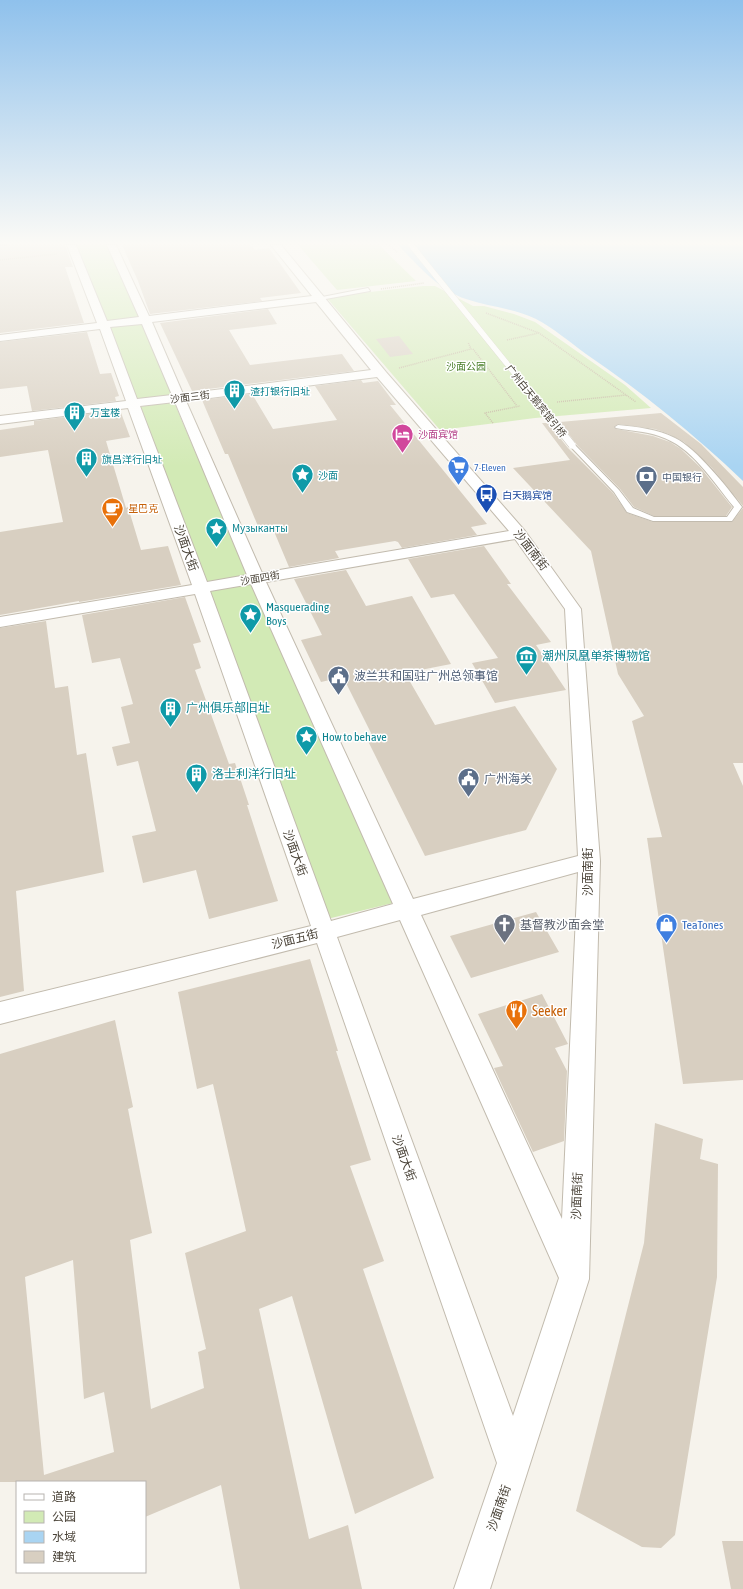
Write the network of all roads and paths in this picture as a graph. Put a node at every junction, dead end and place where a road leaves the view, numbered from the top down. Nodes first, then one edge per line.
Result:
1 (101, 319) edge
2 (161, 319) edge
3 (337, 319) edge
4 (471, 319) edge
5 (502, 319) edge
6 (146, 321) junction
7 (104, 326) junction
8 (4, 337) edge
9 (466, 339) dead end
10 (471, 349) junction
11 (380, 373) junction
12 (178, 399) junction
13 (636, 402) dead end
14 (133, 404) junction
15 (517, 406) dead end
16 (0, 420) edge
17 (618, 427) dead end
18 (520, 534) junction
19 (256, 578) junction
20 (201, 587) junction
21 (0, 622) edge
22 (589, 861) junction
23 (406, 910) junction
24 (323, 932) junction
25 (0, 1013) edge
26 (574, 1278) junction
27 (514, 1464) junction
28 (472, 1589) edge

1 - 7 street, 沙面大街
2 - 6 street
3 - 11 street, 沙面南街
4 - 17 lane, 广州白天鹅宾馆引桥, bridge
5 - 13 path
6 - 7 street
6 - 12 street
7 - 8 street
7 - 14 street, 沙面大街
9 - 10 path
10 - 11 path
10 - 15 path
11 - 12 street, 沙面三街
11 - 18 street, 沙面南街
12 - 14 street, 沙面三街
12 - 19 street
14 - 16 street, 沙面三街
14 - 20 street, 沙面大街
18 - 19 street, 沙面四街
18 - 22 street, 沙面南街
19 - 20 street, 沙面四街
19 - 23 street
20 - 21 street, 沙面四街
20 - 24 street, 沙面大街
22 - 23 street, 沙面五街
22 - 26 street, 沙面南街
23 - 24 street, 沙面五街
23 - 26 street
24 - 25 street, 沙面五街
24 - 27 street, 沙面大街
26 - 27 street, 沙面南街
27 - 28 street, 沙面南街

